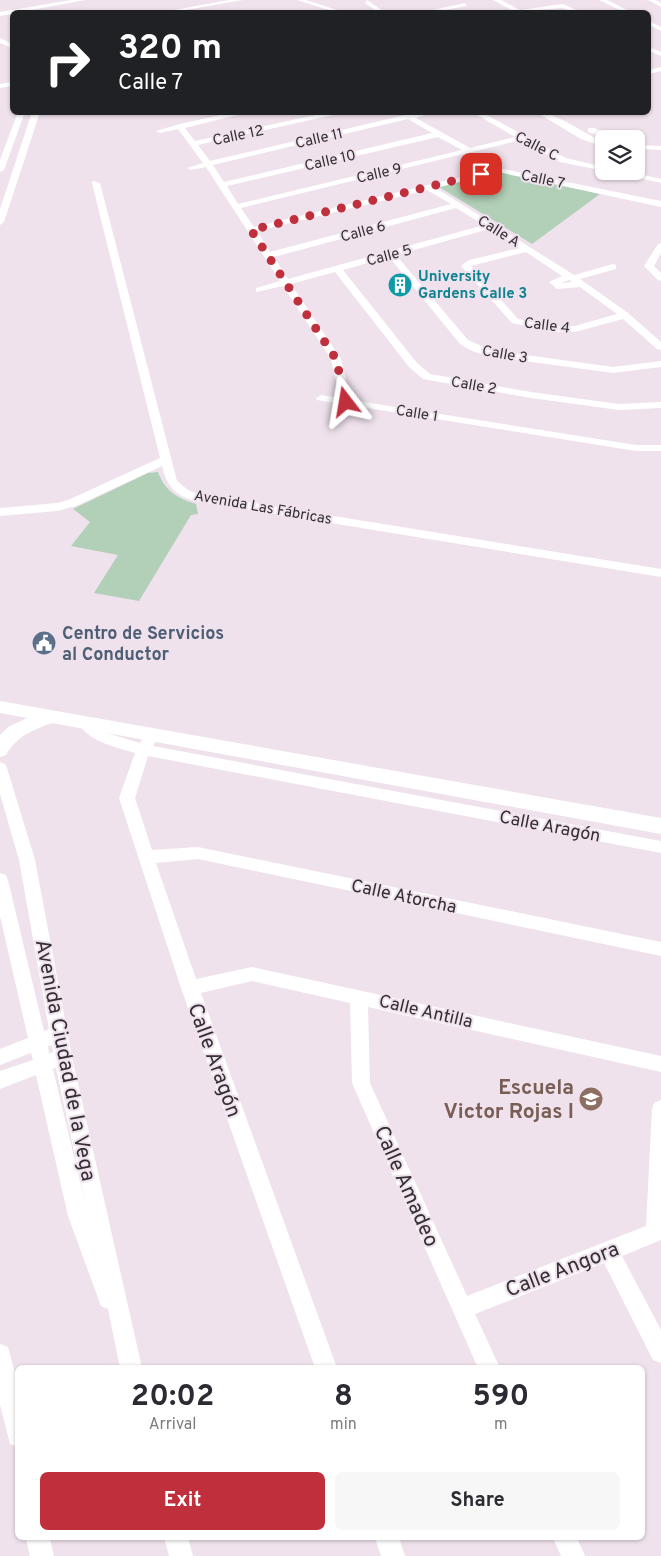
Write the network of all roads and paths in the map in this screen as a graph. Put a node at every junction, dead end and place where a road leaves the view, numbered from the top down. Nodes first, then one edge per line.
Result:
1 (82, 0) edge
2 (191, 0) edge
3 (240, 0) edge
4 (300, 0) edge
5 (379, 0) edge
6 (496, 0) edge
7 (602, 0) edge
8 (651, 0) edge
9 (465, 5) dead end
10 (661, 5) edge
11 (203, 6) junction
12 (41, 7) junction
13 (23, 10) edge
14 (48, 10) edge
15 (178, 10) edge
16 (333, 10) edge
17 (377, 10) edge
18 (437, 10) edge
19 (514, 10) edge
20 (533, 10) edge
21 (573, 10) edge
22 (624, 10) edge
23 (21, 115) edge
24 (35, 115) edge
25 (232, 115) edge
26 (321, 115) edge
27 (417, 115) edge
28 (480, 115) edge
29 (544, 115) edge
30 (556, 115) edge
31 (409, 117) junction
32 (563, 120) junction
33 (180, 126) junction
34 (595, 131) edge
35 (160, 132) dead end
36 (439, 134) junction
37 (595, 136) edge
38 (521, 138) junction
39 (595, 141) edge
40 (192, 144) junction
41 (645, 148) edge
42 (660, 149) edge
43 (469, 151) junction
44 (645, 151) edge
45 (661, 157) edge
46 (3, 160) junction
47 (20, 160) junction
48 (208, 164) junction
49 (595, 167) edge
50 (191, 168) dead end
51 (0, 170) edge
52 (595, 177) edge
53 (616, 180) edge
54 (645, 180) edge
55 (661, 181) edge
56 (96, 183) dead end
57 (221, 185) junction
58 (429, 187) junction
59 (661, 204) edge
60 (458, 205) junction
61 (236, 207) junction
62 (0, 222) edge
63 (492, 226) junction
64 (251, 230) junction
65 (660, 248) edge
66 (528, 249) junction
67 (391, 254) junction
68 (267, 256) junction
69 (613, 267) dead end
70 (338, 269) junction
71 (572, 277) junction
72 (661, 278) edge
73 (287, 283) junction
74 (582, 284) junction
75 (259, 290) dead end
76 (624, 315) junction
77 (661, 348) edge
78 (661, 364) edge
79 (321, 398) dead end
80 (346, 402) junction
81 (661, 405) edge
82 (661, 448) edge
83 (166, 460) junction
84 (0, 512) edge
85 (661, 572) edge
86 (0, 707) edge
87 (52, 716) junction
88 (148, 742) junction
89 (0, 750) edge
90 (0, 768) edge
91 (661, 826) edge
92 (661, 847) edge
93 (146, 856) junction
94 (0, 880) edge
95 (661, 949) edge
96 (190, 988) junction
97 (360, 997) junction
98 (60, 1033) junction
99 (36, 1043) junction
100 (0, 1057) edge
101 (64, 1057) junction
102 (661, 1064) edge
103 (42, 1065) junction
104 (0, 1080) edge
105 (661, 1110) edge
106 (658, 1231) edge
107 (608, 1250) junction
108 (463, 1308) junction
109 (661, 1352) edge
110 (129, 1361) edge
111 (1, 1365) edge
112 (325, 1365) edge
113 (488, 1365) edge
114 (15, 1423) edge
115 (38, 1540) edge
116 (177, 1540) edge
117 (388, 1540) edge
118 (566, 1540) edge
119 (42, 1556) edge
120 (181, 1556) edge
121 (393, 1556) edge
122 (573, 1556) edge

1 - 12 street
2 - 11 street
3 - 11 street
4 - 16 street
5 - 17 street
6 - 19 street
7 - 22 street
8 - 10 street
9 - 18 street
11 - 15 street
12 - 13 street
12 - 14 street
20 - 21 street
23 - 46 street
24 - 47 street
25 - 33 street
26 - 40 street, Calle 12
27 - 31 street, Calle 11
28 - 38 street, Calle C
29 - 39 street
30 - 32 street
31 - 36 street
31 - 48 street, Calle 11
32 - 34 street
32 - 37 street
33 - 35 street
33 - 40 street
36 - 43 street
36 - 57 street, Calle 10
38 - 43 street, Calle 9
38 - 49 street, Calle C
40 - 48 street
41 - 42 street
43 - 61 street, Calle 9
44 - 45 street
46 - 47 street
46 - 51 street
47 - 62 street
48 - 50 street, Calle 11
48 - 57 street
52 - 58 street, Calle 7
53 - 59 street, Calle 7
54 - 55 street
56 - 83 street, Avenida Las Fábricas
57 - 61 street
58 - 60 street, Calle A
58 - 64 street, Calle 7
60 - 63 street, Calle A
60 - 68 street, Calle 6
61 - 64 street
63 - 66 street, Calle A
63 - 67 street, Calle 5
64 - 68 street
65 - 72 street
66 - 71 street, Calle A
66 - 76 street, Calle 4
67 - 70 street, Calle 5
67 - 78 street, Calle 3
68 - 73 street
69 - 71 street
70 - 73 street, Calle 5
70 - 81 street, Calle 2
71 - 74 street, Calle A
71 - 74 street
73 - 75 street, Calle 5
73 - 80 street
74 - 76 street, Calle A
76 - 77 street, Calle A
79 - 80 street, Calle 1
80 - 82 street, Calle 1
83 - 84 street
83 - 85 street, Avenida Las Fábricas
86 - 87 main road
87 - 88 main road
87 - 89 main road
88 - 91 main road
88 - 92 street, Calle Aragón
88 - 93 street, Calle Aragón
90 - 98 street, Avenida Ciudad de la Vega
93 - 95 street, Calle Atorcha
93 - 96 street, Calle Aragón
94 - 99 street, Avenida Ciudad de la Vega
96 - 97 street, Calle Antilla
96 - 112 street, Calle Aragón
97 - 102 street, Calle Antilla
97 - 108 street, Calle Amadeo
98 - 99 street
98 - 101 street, Avenida Ciudad de la Vega
99 - 100 street
99 - 103 street, Avenida Ciudad de la Vega
101 - 103 street
101 - 110 street, Avenida Ciudad de la Vega
103 - 104 street
103 - 110 street, Avenida Ciudad de la Vega
105 - 106 street
106 - 107 street, Calle Angora
107 - 108 street, Calle Angora
107 - 109 street
108 - 113 street, Calle Amadeo
111 - 114 street
115 - 119 street
116 - 120 street
117 - 121 street
118 - 122 street

